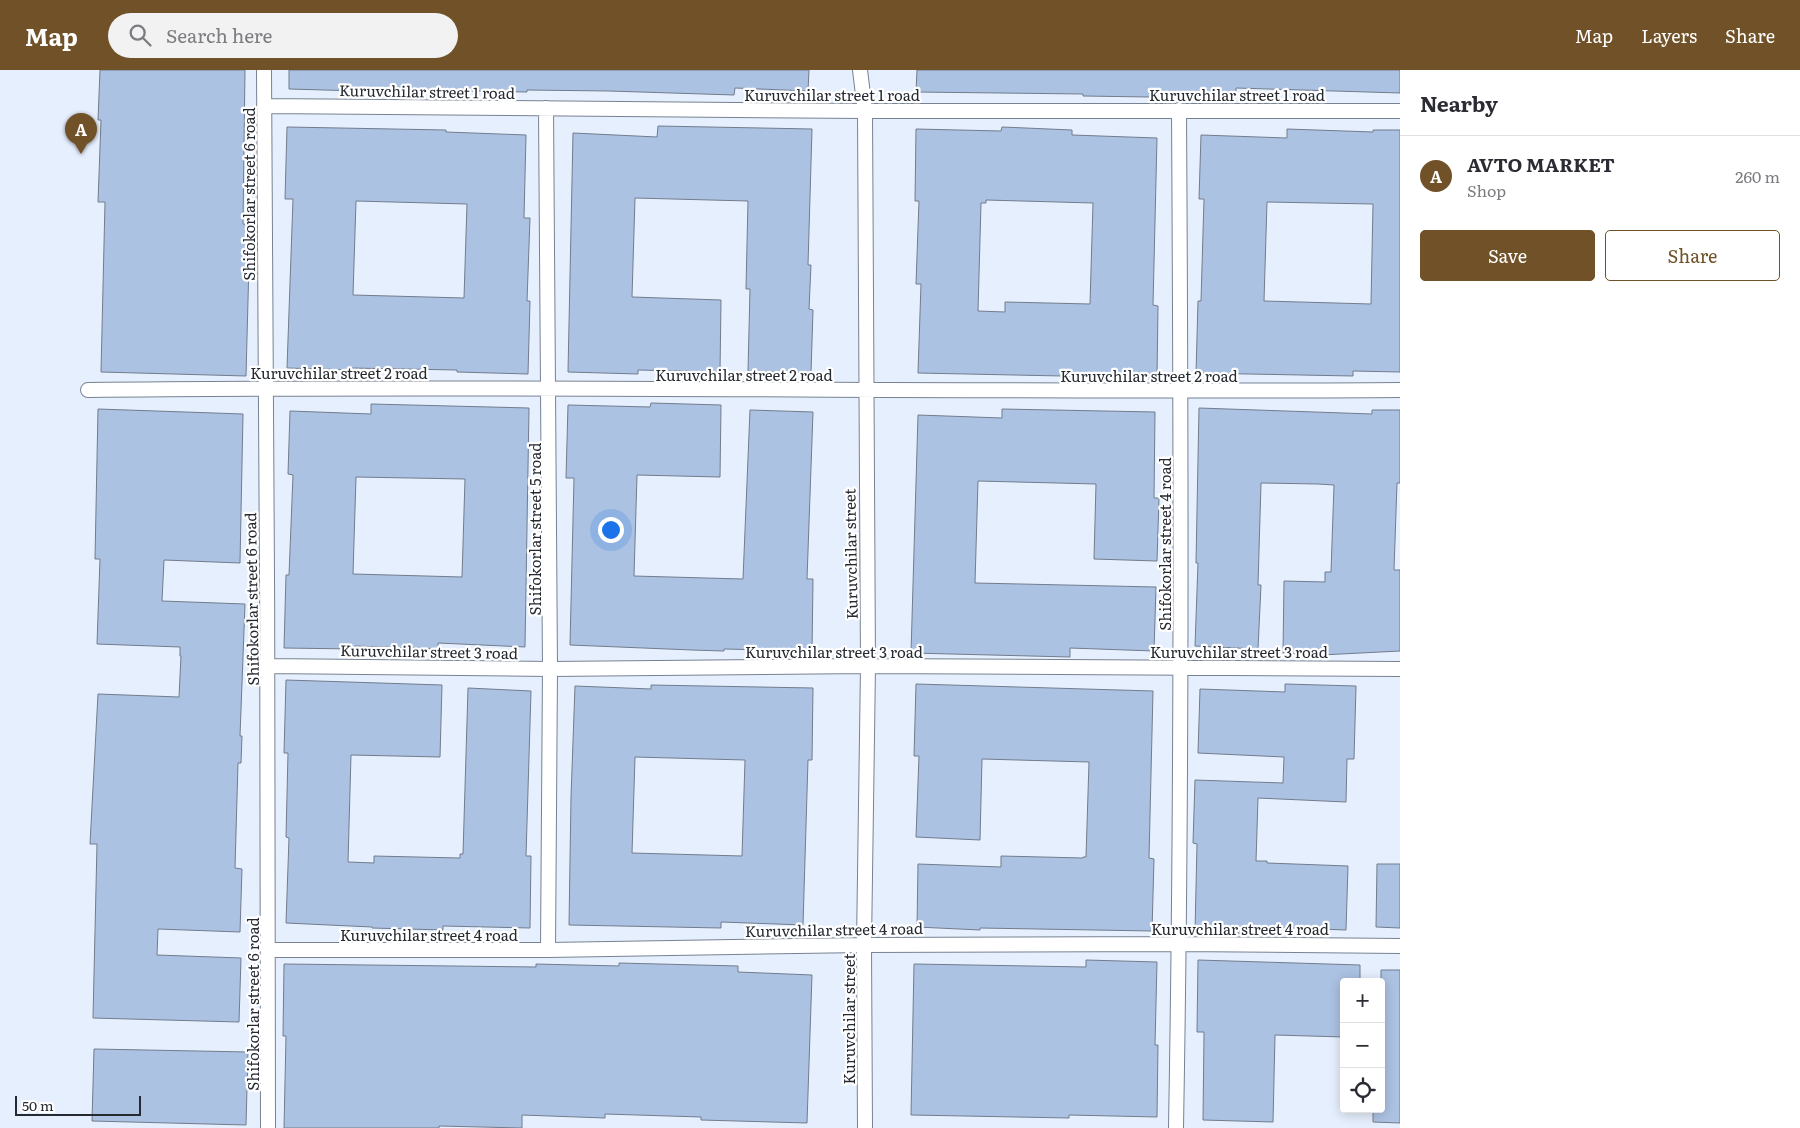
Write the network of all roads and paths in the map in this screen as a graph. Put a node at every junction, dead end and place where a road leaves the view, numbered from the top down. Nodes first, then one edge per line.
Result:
1 (264, 70) edge
2 (860, 70) edge
3 (264, 106) junction
4 (546, 108) junction
5 (1179, 110) junction
6 (865, 111) junction
7 (1400, 112) edge
8 (264, 388) junction
9 (88, 390) dead end
10 (549, 390) junction
11 (1400, 390) edge
12 (865, 391) junction
13 (1181, 392) junction
14 (268, 666) junction
15 (868, 666) junction
16 (1180, 667) junction
17 (550, 669) junction
18 (1400, 669) edge
19 (1179, 944) junction
20 (864, 945) junction
21 (1400, 946) edge
22 (269, 950) junction
23 (548, 950) junction
24 (268, 1128) edge
25 (865, 1128) edge
26 (1176, 1128) edge

1 - 3 street, Shifokorlar street 6 road
2 - 6 street, Kuruvchilar street
3 - 4 street, Kuruvchilar street 1 road
3 - 8 street, Shifokorlar street 6 road
4 - 6 street, Kuruvchilar street 1 road
4 - 10 street, Shifokorlar street 5 road
5 - 6 street, Kuruvchilar street 1 road
5 - 7 street, Kuruvchilar street 1 road
5 - 13 street, Shifokorlar street 4 road
6 - 12 street, Kuruvchilar street
8 - 9 street, Kuruvchilar street 2 road
8 - 10 street, Kuruvchilar street 2 road
8 - 14 street, Shifokorlar street 6 road
10 - 12 street, Kuruvchilar street 2 road
10 - 17 street, Shifokorlar street 5 road
11 - 13 street, Kuruvchilar street 2 road
12 - 13 street, Kuruvchilar street 2 road
12 - 15 street, Kuruvchilar street
13 - 16 street, Shifokorlar street 4 road
14 - 17 street, Kuruvchilar street 3 road
14 - 22 street, Shifokorlar street 6 road
15 - 16 street, Kuruvchilar street 3 road
15 - 17 street, Kuruvchilar street 3 road
15 - 20 street, Kuruvchilar street
16 - 18 street, Kuruvchilar street 3 road
16 - 19 street, Shifokorlar street 4 road
17 - 23 street, Shifokorlar street 5 road
19 - 20 street, Kuruvchilar street 4 road
19 - 21 street, Kuruvchilar street 4 road
19 - 26 street, Shifokorlar street 4 road
20 - 23 street, Kuruvchilar street 4 road
20 - 25 street, Kuruvchilar street
22 - 23 street, Kuruvchilar street 4 road
22 - 24 street, Shifokorlar street 6 road

